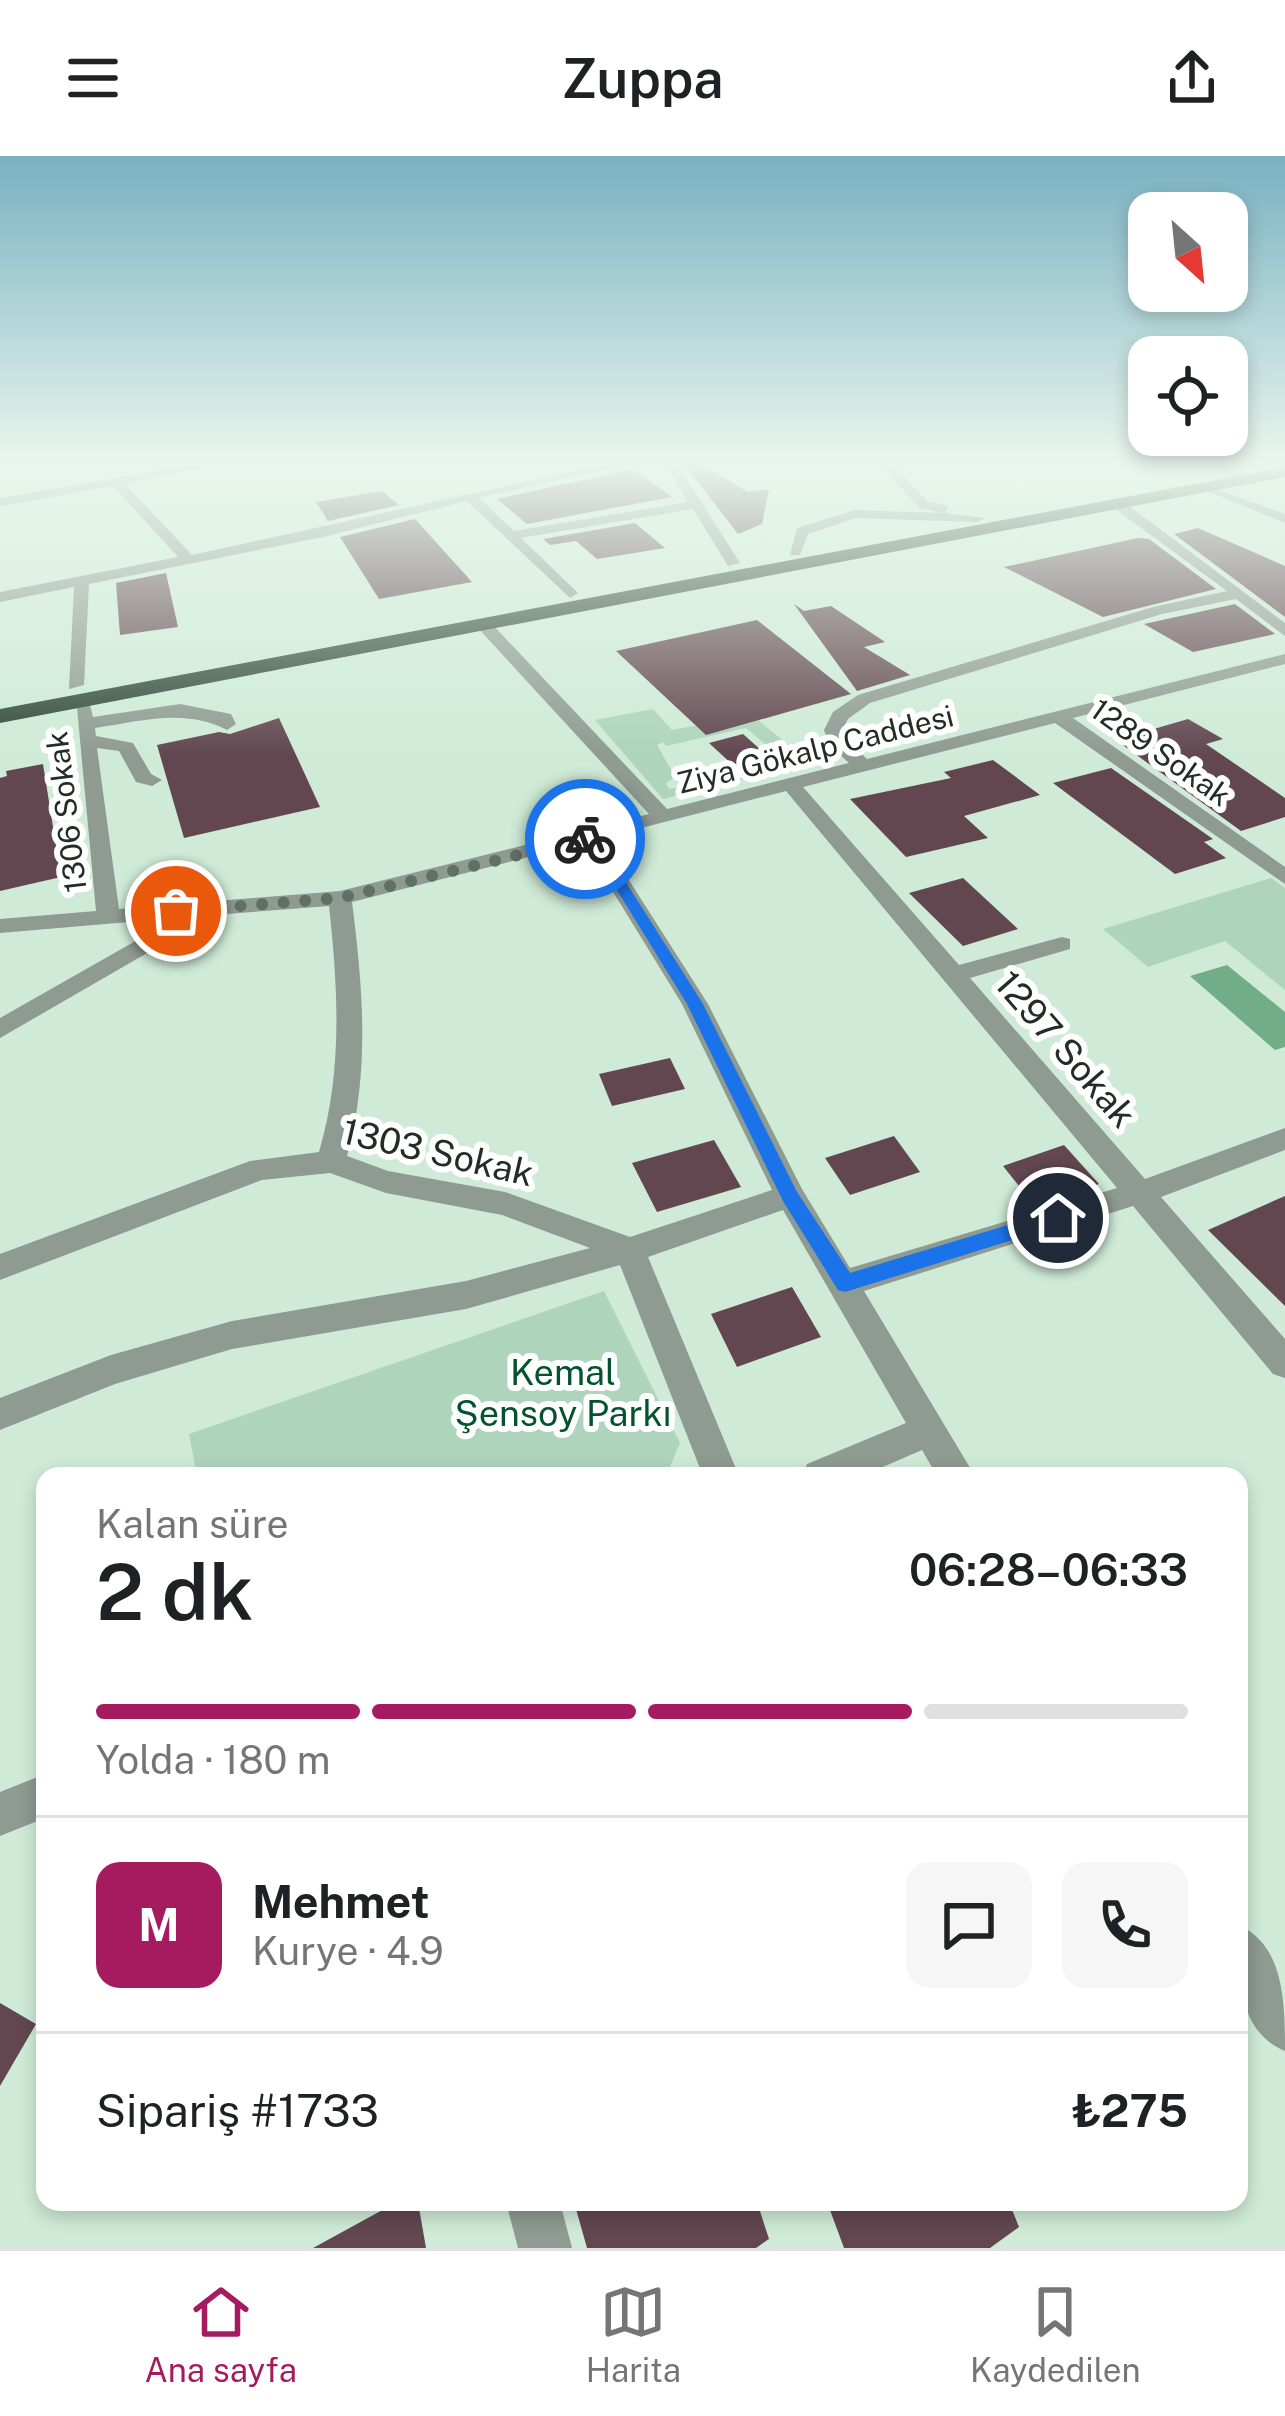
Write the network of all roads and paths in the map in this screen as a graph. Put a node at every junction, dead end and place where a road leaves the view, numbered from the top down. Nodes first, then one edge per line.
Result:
1 (177, 562) edge
2 (538, 562) edge
3 (741, 562) edge
4 (822, 562) edge
5 (1197, 562) edge
6 (733, 563) joint
7 (82, 580) junction
8 (570, 593) junction
9 (1241, 593) junction
10 (0, 597) edge
11 (484, 625) junction
12 (1285, 631) edge
13 (1284, 660) edge
14 (0, 699) edge
15 (82, 712) junction
16 (0, 716) edge
17 (1061, 718) junction
18 (227, 724) dead end
19 (864, 767) junction
20 (152, 780) dead end
21 (790, 785) junction
22 (664, 818) junction
23 (591, 838) junction
24 (1285, 877) edge
25 (340, 898) junction
26 (210, 909) junction
27 (108, 915) junction
28 (0, 926) edge
29 (1062, 944) dead end
30 (953, 975) junction
31 (0, 1029) edge
32 (1285, 1139) edge
33 (331, 1162) junction
34 (1142, 1192) junction
35 (790, 1196) junction
36 (631, 1250) junction
37 (0, 1267) edge
38 (845, 1283) junction
39 (1285, 1363) edge
40 (0, 1414) edge
41 (929, 1430) junction
42 (717, 1467) edge
43 (841, 1467) edge
44 (952, 1467) edge
45 (36, 1800) edge
46 (0, 1814) edge
47 (1248, 1964) edge
48 (1285, 2026) edge
49 (535, 2211) edge
50 (544, 2248) edge

1 - 7 street
2 - 8 street
3 - 6 highway
4 - 11 highway
5 - 9 street
6 - 8 highway
7 - 10 street
7 - 15 street, 1306 Sokak
8 - 15 highway
9 - 12 street
9 - 19 street
11 - 15 highway
11 - 22 street
13 - 17 street, Ziya Gökalp Caddesi
14 - 15 highway
15 - 16 highway
15 - 18 street
15 - 20 street
15 - 27 street, 1306 Sokak
17 - 19 street, Ziya Gökalp Caddesi
17 - 24 street, 1289 Sokak
19 - 21 street, Ziya Gökalp Caddesi
21 - 22 street, Ziya Gökalp Caddesi
21 - 30 street, 1297 Sokak
22 - 23 street, Ziya Gökalp Caddesi
23 - 25 street, Ziya Gökalp Caddesi
23 - 35 street
25 - 26 street, Ziya Gökalp Caddesi
25 - 33 street
26 - 27 street, Ziya Gökalp Caddesi
26 - 31 street
27 - 28 street, Ziya Gökalp Caddesi
29 - 30 street
30 - 34 street, 1297 Sokak
32 - 34 street
33 - 36 street, 1303 Sokak
33 - 37 street, 1303 Sokak
34 - 38 street
34 - 39 street, 1297 Sokak
35 - 36 street
35 - 38 street
36 - 40 street
36 - 42 street
38 - 41 street
41 - 43 street
41 - 44 street
45 - 46 street
47 - 48 street
49 - 50 street

